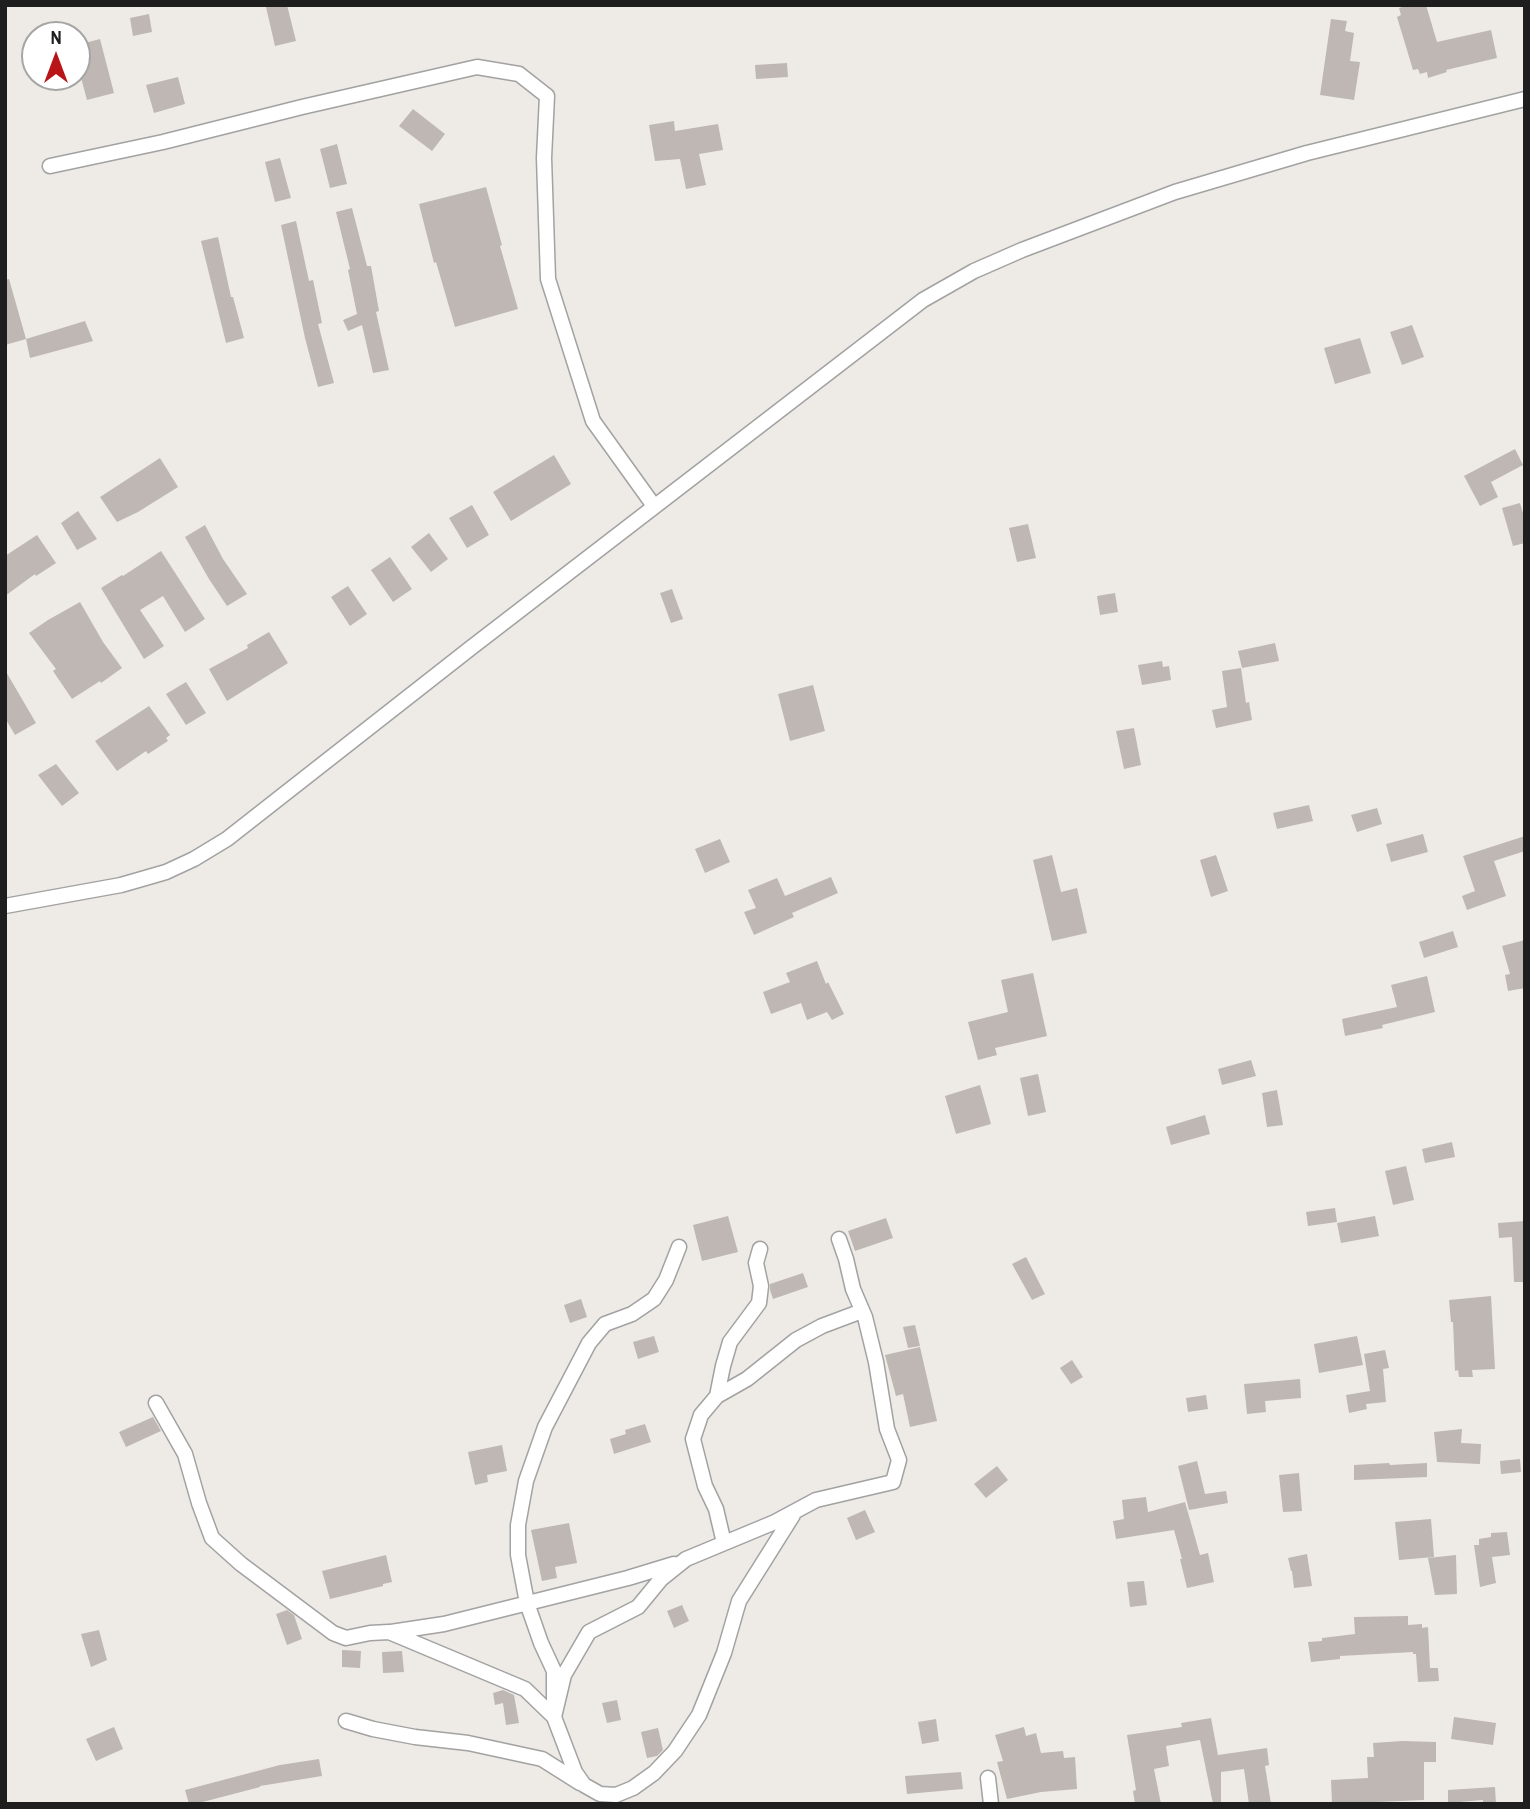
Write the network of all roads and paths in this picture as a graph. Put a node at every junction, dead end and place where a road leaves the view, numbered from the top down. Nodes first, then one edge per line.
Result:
1 (1525, 99) edge
2 (50, 166) dead end
3 (654, 506) junction
4 (5, 906) edge
5 (839, 1239) dead end
6 (679, 1247) dead end
7 (760, 1249) dead end
8 (862, 1311) junction
9 (717, 1396) junction
10 (156, 1403) dead end
11 (795, 1512) junction
12 (724, 1543) junction
13 (686, 1559) junction
14 (527, 1604) junction
15 (390, 1632) junction
16 (554, 1717) junction
17 (346, 1721) dead end
18 (989, 1778) dead end
19 (584, 1785) junction
20 (616, 1800) edge
21 (991, 1804) edge

1 - 3 street
2 - 3 street
3 - 4 street
5 - 8 street
6 - 14 street
7 - 9 street
8 - 9 street
8 - 11 street
9 - 12 street
10 - 15 street
11 - 12 street
11 - 20 street
12 - 13 street
13 - 14 street
13 - 16 street
14 - 15 street
14 - 16 street
15 - 16 street
16 - 19 street
17 - 19 street
18 - 21 street
19 - 20 street

